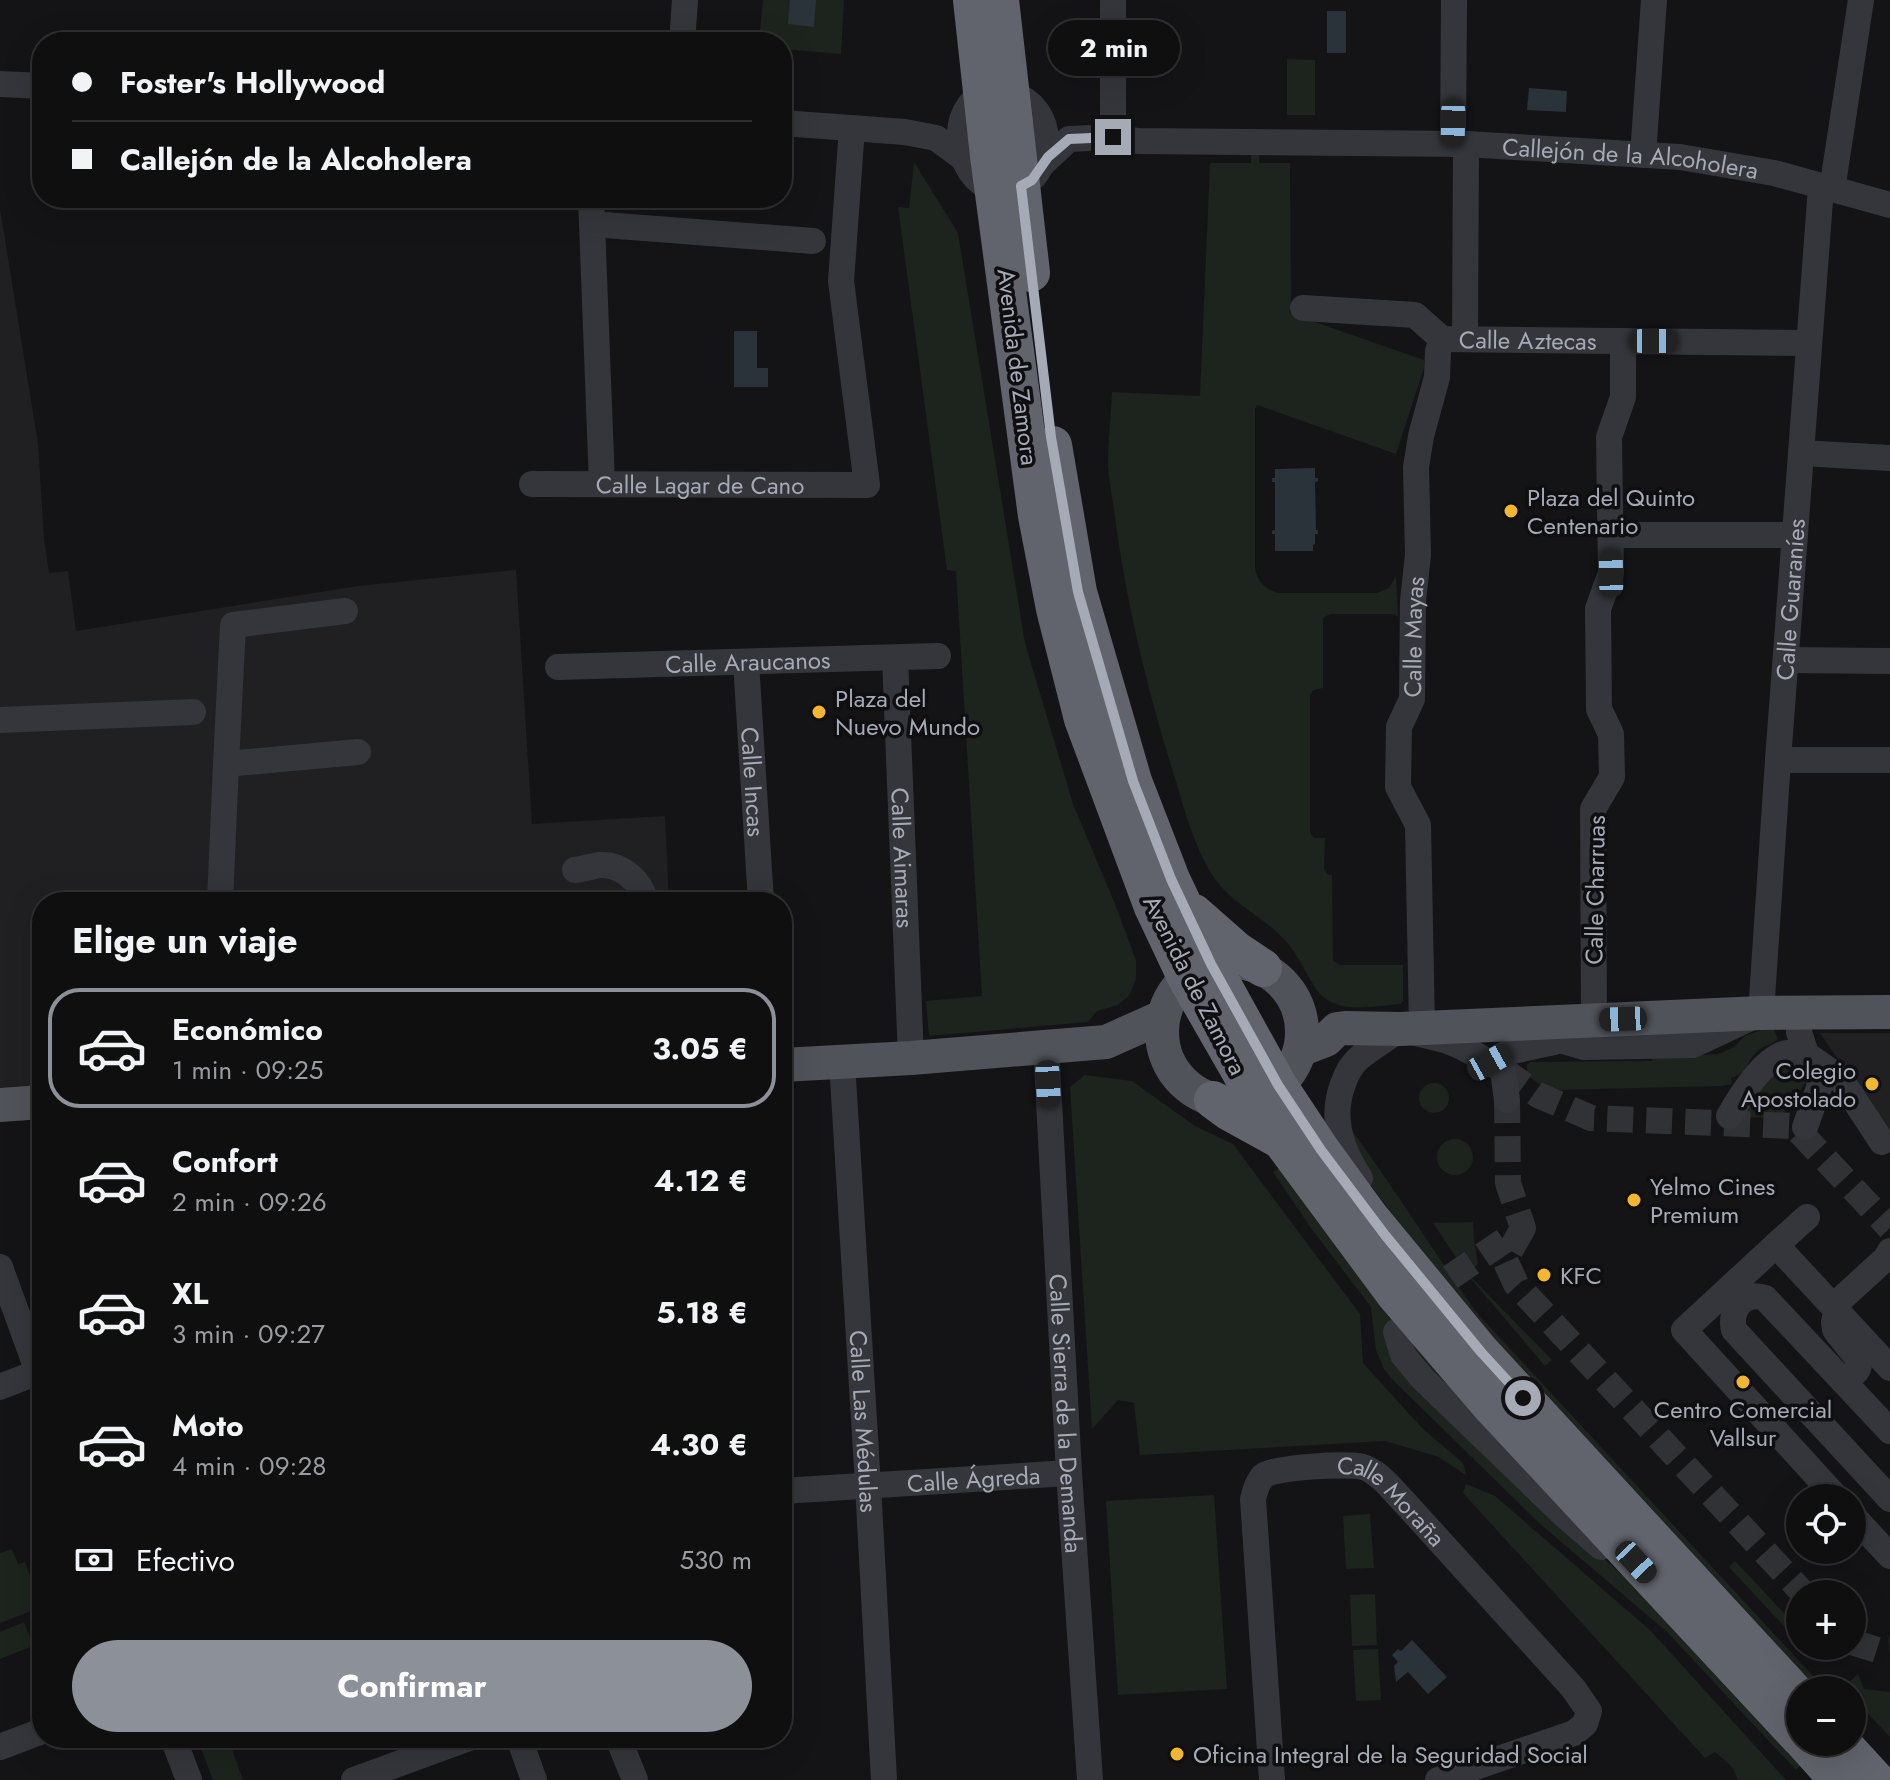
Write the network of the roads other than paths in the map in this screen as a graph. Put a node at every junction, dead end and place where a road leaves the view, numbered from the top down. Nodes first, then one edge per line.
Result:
1 (685, 0) edge
2 (972, 0) edge
3 (1000, 0) edge
4 (1113, 0) edge
5 (1454, 0) edge
6 (1654, 0) edge
7 (1861, 0) edge
8 (683, 32) edge
9 (0, 84) edge
10 (32, 86) edge
11 (985, 101) junction
12 (792, 124) edge
13 (1044, 127) junction
14 (852, 128) junction
15 (1113, 137) junction
16 (936, 138) junction
17 (1069, 139) junction
18 (1459, 144) junction
19 (1643, 155) junction
20 (963, 158) junction
21 (1018, 181) junction
22 (1827, 188) junction
23 (1890, 205) edge
24 (591, 208) edge
25 (592, 224) junction
26 (813, 241) dead end
27 (1303, 308) dead end
28 (1454, 339) junction
29 (1623, 341) junction
30 (1809, 343) junction
31 (1801, 453) junction
32 (1890, 458) edge
33 (532, 484) dead end
34 (602, 484) junction
35 (1610, 535) junction
36 (1795, 535) junction
37 (345, 611) dead end
38 (938, 656) dead end
39 (895, 658) junction
40 (1786, 660) junction
41 (1890, 661) edge
42 (746, 662) junction
43 (558, 667) dead end
44 (193, 712) dead end
45 (0, 720) edge
46 (358, 752) dead end
47 (1778, 760) junction
48 (1890, 760) edge
49 (226, 764) junction
50 (575, 870) dead end
51 (220, 892) edge
52 (642, 892) edge
53 (760, 892) edge
54 (1180, 900) junction
55 (1263, 968) junction
56 (1198, 970) junction
57 (1295, 1001) junction
58 (1890, 1012) edge
59 (1761, 1013) junction
60 (1799, 1014) junction
61 (1162, 1017) junction
62 (1594, 1020) junction
63 (1425, 1028) junction
64 (1337, 1029) junction
65 (1562, 1041) junction
66 (1106, 1042) junction
67 (1046, 1046) junction
68 (1300, 1050) junction
69 (911, 1058) junction
70 (1811, 1058) junction
71 (842, 1062) junction
72 (1490, 1062) junction
73 (792, 1064) edge
74 (1174, 1072) junction
75 (1266, 1092) junction
76 (1213, 1100) junction
77 (1507, 1100) tunnel mouth
78 (32, 1103) edge
79 (0, 1105) edge
80 (1729, 1116) dead end
81 (1805, 1127) dead end
82 (1280, 1140) junction
83 (1882, 1142) dead end
84 (1807, 1217) dead end
85 (1776, 1245) junction
86 (1890, 1251) edge
87 (0, 1267) edge
88 (1890, 1271) edge
89 (1417, 1274) junction
90 (6, 1302) edge
91 (1837, 1312) junction
92 (1396, 1332) dead end
93 (32, 1360) edge
94 (1890, 1368) edge
95 (32, 1380) edge
96 (1843, 1381) junction
97 (0, 1387) edge
98 (1890, 1431) edge
99 (1069, 1473) junction
100 (1824, 1484) edge
101 (868, 1485) junction
102 (792, 1490) edge
103 (1890, 1499) edge
104 (1866, 1530) edge
105 (1890, 1556) edge
106 (1678, 1606) junction
107 (1786, 1683) edge
108 (1786, 1723) edge
109 (32, 1735) edge
110 (0, 1747) edge
111 (177, 1748) edge
112 (442, 1748) edge
113 (523, 1748) edge
114 (622, 1748) edge
115 (1816, 1756) edge
116 (1854, 1756) edge
117 (189, 1780) edge
118 (354, 1780) edge
119 (534, 1780) edge
120 (635, 1780) edge
121 (884, 1780) edge
122 (1090, 1780) edge
123 (1272, 1780) edge
124 (1438, 1780) edge
125 (1838, 1780) edge
126 (1876, 1780) edge

1 - 8 street
2 - 11 highway, Avenida de Zamora
3 - 11 highway, Avenida de Zamora
4 - 15 street
5 - 18 street, Calle Mayas
6 - 19 street
7 - 22 street, Calle Guaraníes
9 - 10 street
11 - 13 street
11 - 16 street
11 - 20 street
11 - 21 highway, Avenida de Zamora
12 - 14 street
13 - 17 street
13 - 21 street
14 - 16 street
14 - 34 street, Calle Lagar de Cano
15 - 17 street, Callejón de la Alcoholera
15 - 18 street, Callejón de la Alcoholera
16 - 20 street
17 - 21 street
18 - 19 street, Callejón de la Alcoholera
18 - 28 street, Calle Mayas
19 - 22 street, Callejón de la Alcoholera
20 - 21 street
21 - 54 highway, Avenida de Zamora
21 - 56 highway, Avenida de Zamora
22 - 23 street, Callejón de la Alcoholera
22 - 30 street, Calle Guaraníes
24 - 25 street
25 - 26 street
25 - 34 street
27 - 28 street, Calle Aztecas
28 - 29 street, Calle Aztecas
28 - 63 street, Calle Mayas
29 - 30 street, Calle Aztecas
29 - 35 street, Calle Charruas
30 - 31 street, Calle Guaraníes
31 - 32 street
31 - 36 street, Calle Guaraníes
33 - 34 street, Calle Lagar de Cano
35 - 36 street
35 - 62 street, Calle Charruas
36 - 40 street, Calle Guaraníes
37 - 49 street
38 - 39 street, Calle Araucanos
39 - 42 street, Calle Araucanos
39 - 69 street, Calle Aimaras
40 - 41 street
40 - 47 street, Calle Guaraníes
42 - 43 street, Calle Araucanos
42 - 53 street, Calle Incas
44 - 45 street
46 - 49 street
47 - 48 street
47 - 59 street, Calle Guaraníes
49 - 51 street
50 - 52 street
54 - 55 highway
54 - 56 highway, Avenida de Zamora
55 - 56 main road
55 - 57 main road
56 - 61 main road
56 - 75 highway, Avenida de Zamora
57 - 64 main road
57 - 68 main road
58 - 60 main road
59 - 60 main road
59 - 62 main road
59 - 65 street
60 - 70 street
61 - 66 main road
61 - 74 main road
62 - 63 main road
63 - 64 main road
63 - 65 street
63 - 72 street
63 - 89 street
64 - 68 main road
65 - 72 street
66 - 67 main road
66 - 74 main road
67 - 69 main road
67 - 99 street, Calle Sierra de la Demanda
68 - 75 main road
69 - 71 main road
70 - 80 street
70 - 81 street
70 - 83 street
71 - 73 main road
71 - 101 street, Calle Las Médulas
72 - 77 street
74 - 76 main road
75 - 76 main road
75 - 82 highway, Avenida de Zamora
75 - 89 highway, Avenida de Zamora
76 - 82 highway
78 - 79 main road
82 - 106 highway, Avenida de Zamora
84 - 85 street
85 - 91 street
85 - 100 street
86 - 91 street
87 - 90 street
88 - 91 street
89 - 107 highway, Avenida de Zamora
90 - 93 street
91 - 94 street
91 - 96 street
92 - 106 street
95 - 97 street
96 - 98 street
96 - 103 street
99 - 101 street, Calle Ágreda
99 - 122 street, Calle Sierra de la Demanda
101 - 102 street, Calle Ágreda
101 - 121 street, Calle Las Médulas
104 - 105 street
106 - 108 highway, Avenida de Zamora
109 - 110 street
111 - 117 street
112 - 118 street
113 - 119 street
114 - 120 street
115 - 125 highway, Avenida de Zamora
116 - 126 highway
123 - 124 street, Calle Moraña

